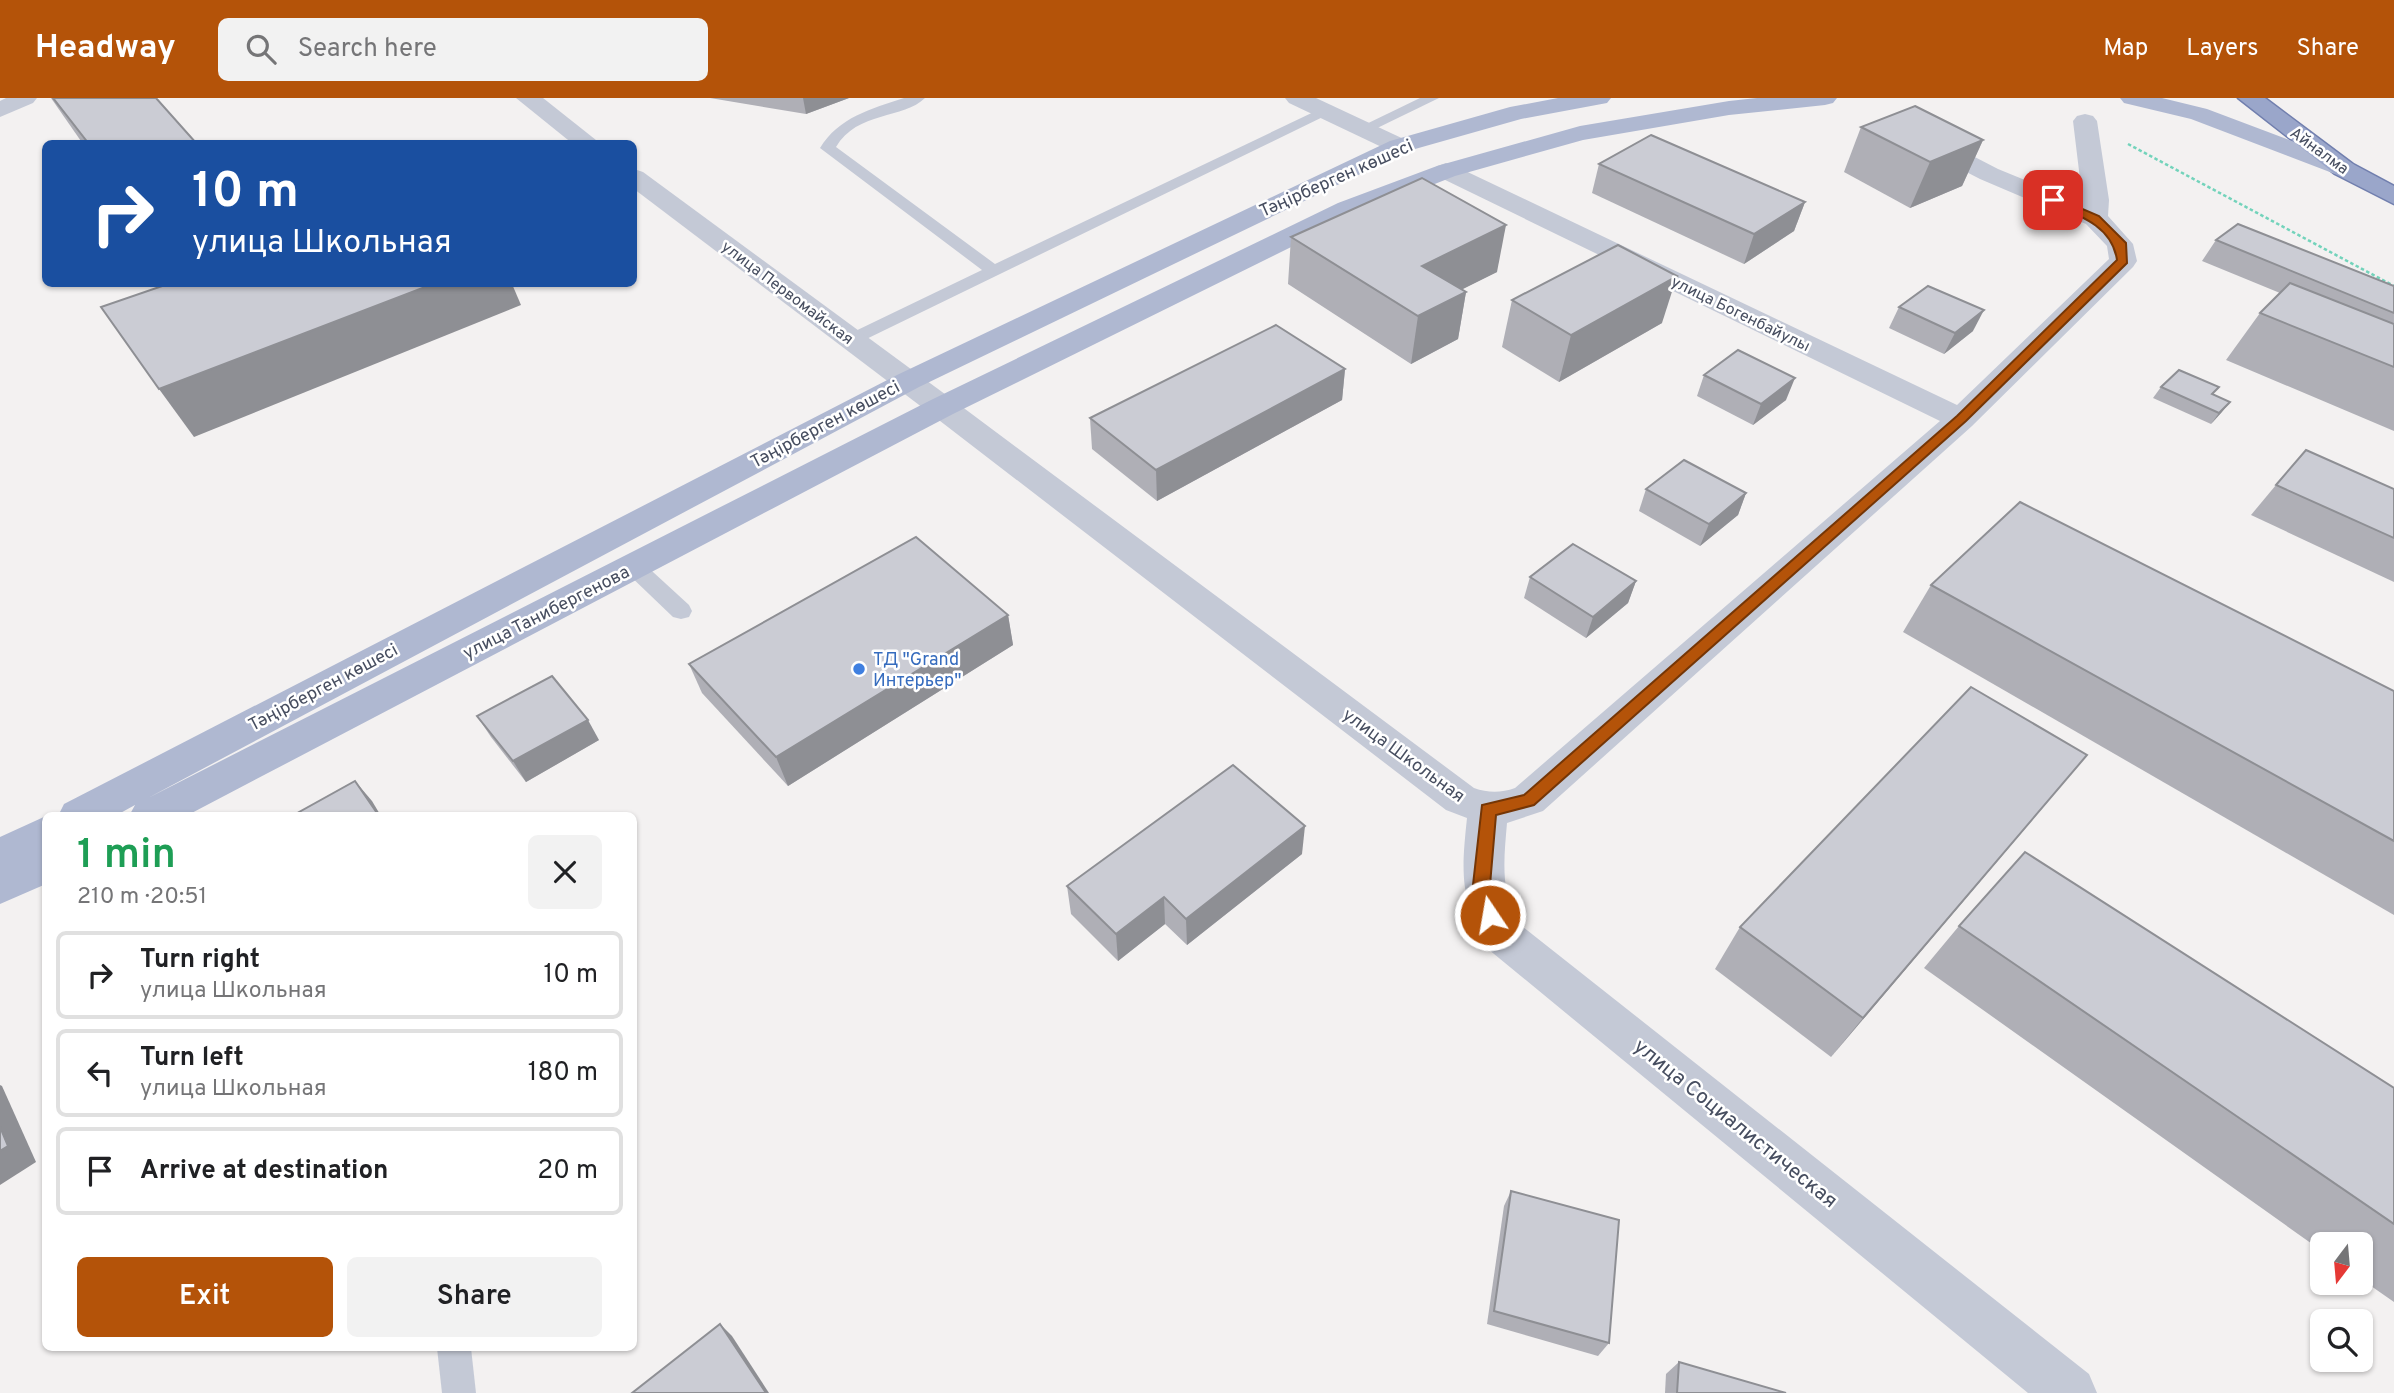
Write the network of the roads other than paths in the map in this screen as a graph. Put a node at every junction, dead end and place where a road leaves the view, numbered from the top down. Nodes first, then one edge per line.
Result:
1 (25, 98) edge
2 (528, 98) edge
3 (918, 98) edge
4 (1297, 98) edge
5 (1432, 98) edge
6 (1599, 98) edge
7 (1825, 98) edge
8 (2132, 98) edge
9 (2250, 98) edge
10 (0, 110) edge
11 (1325, 112) junction
12 (2085, 121) road end
13 (1364, 129) junction
14 (584, 140) edge
15 (1931, 144) edge
16 (1399, 146) junction
17 (2344, 169) junction
18 (1446, 171) junction
19 (637, 179) edge
20 (2394, 196) edge
21 (2095, 218) junction
22 (994, 271) junction
23 (852, 340) junction
24 (908, 381) junction
25 (942, 407) junction
26 (1961, 419) junction
27 (633, 566) junction
28 (681, 611) dead end
29 (1488, 810) junction
30 (86, 812) edge
31 (166, 812) edge
32 (42, 834) edge
33 (0, 856) edge
34 (42, 866) edge
35 (0, 886) edge
36 (454, 1351) edge
37 (459, 1393) edge
38 (2070, 1393) edge

1 - 10 street
2 - 14 street
3 - 22 lane
4 - 11 street
5 - 13 lane
6 - 16 main road, Тәңірберген көшесі
7 - 18 main road, Тәңірберген көшесі
8 - 17 main road
9 - 17 highway, Айналма
11 - 13 street
11 - 22 lane
12 - 21 street
13 - 16 street
15 - 21 street
16 - 24 main road, Тәңірберген көшесі
17 - 20 highway, Айналма
18 - 25 main road, Тәңірберген көшесі
18 - 26 street, улица Богенбайулы
19 - 23 street, улица Первомайская
21 - 26 street
22 - 23 lane
23 - 24 street, улица Первомайская
24 - 25 street, улица Первомайская
24 - 30 main road, Тәңірберген көшесі
25 - 27 main road, улица Танибергенова
25 - 29 street, улица Школьная
26 - 29 street
27 - 28 lane
27 - 31 main road, улица Танибергенова
29 - 38 street, улица Социалистическая
32 - 33 main road
34 - 35 main road
36 - 37 lane

